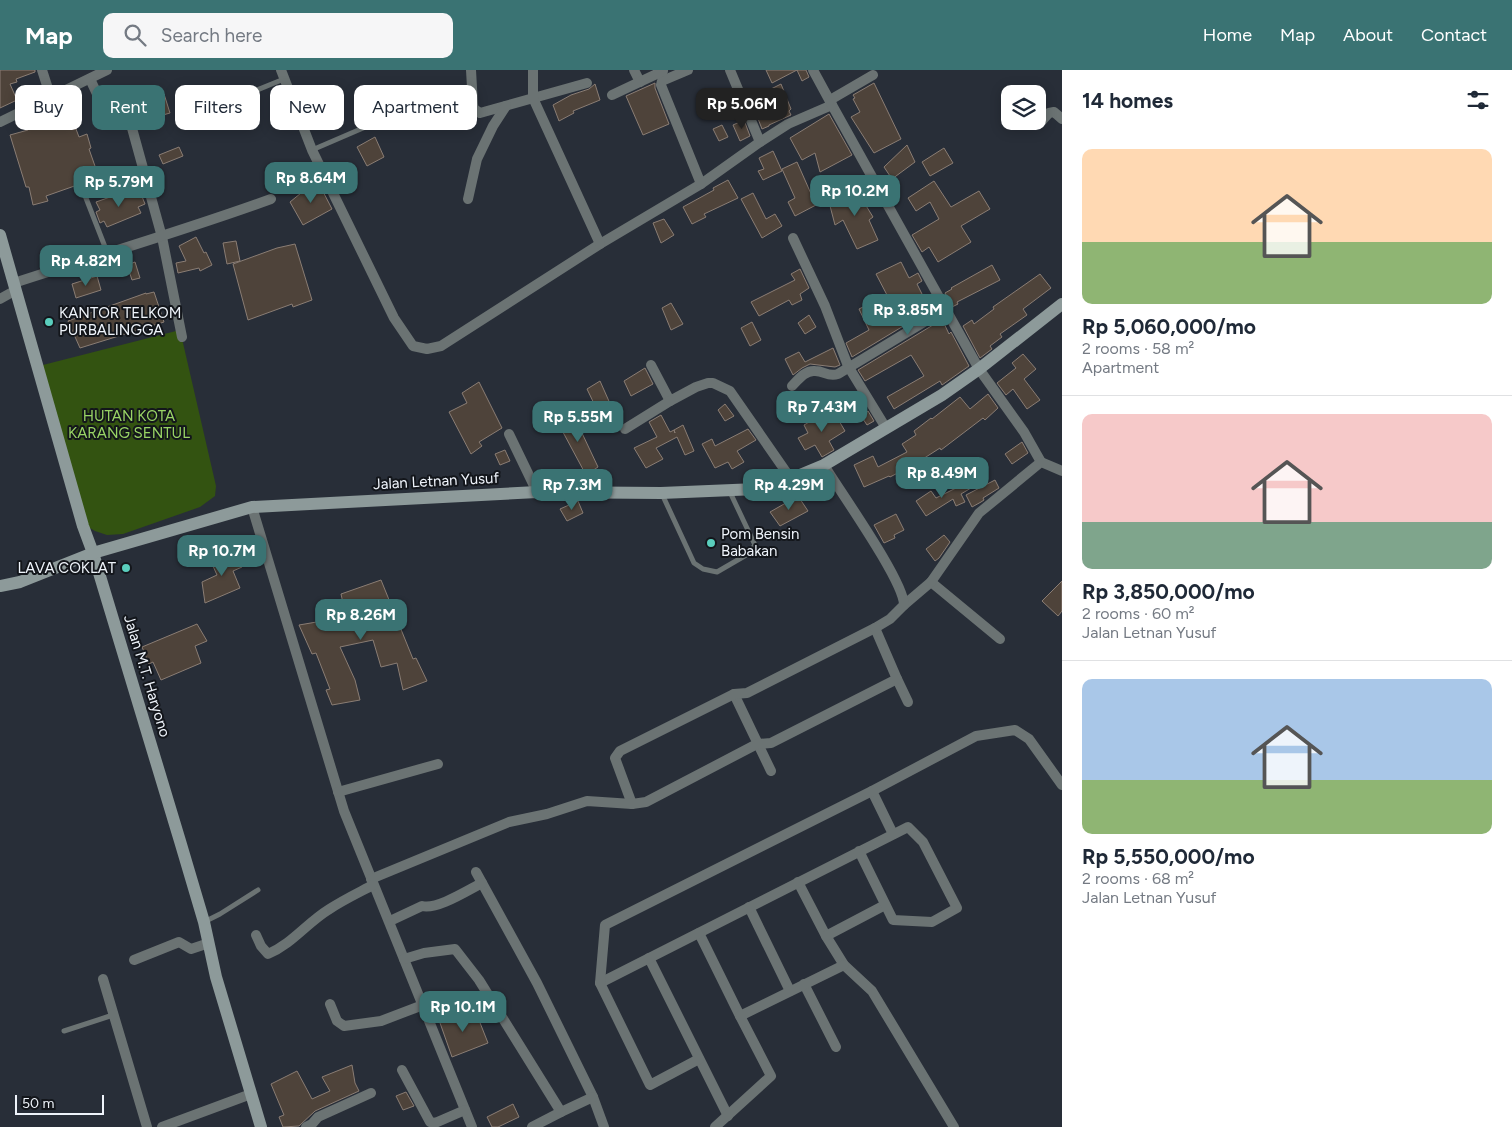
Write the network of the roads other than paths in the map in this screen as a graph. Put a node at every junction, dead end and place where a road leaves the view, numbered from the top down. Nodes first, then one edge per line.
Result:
1 (42, 70) edge
2 (106, 70) edge
3 (472, 70) edge
4 (532, 70) edge
5 (634, 70) edge
6 (688, 70) edge
7 (730, 70) edge
8 (813, 70) edge
9 (664, 73) edge
10 (282, 74) edge
11 (873, 75) dead end
12 (90, 79) junction
13 (640, 82) junction
14 (588, 83) dead end
15 (47, 85) edge
16 (78, 85) edge
17 (259, 85) edge
18 (612, 95) dead end
19 (533, 98) junction
20 (831, 102) junction
21 (506, 106) junction
22 (15, 115) edge
23 (1046, 116) edge
24 (1062, 119) edge
25 (0, 122) edge
26 (358, 130) edge
27 (760, 142) junction
28 (312, 150) junction
29 (700, 184) junction
30 (84, 193) dead end
31 (271, 199) dead end
32 (468, 199) dead end
33 (0, 235) edge
34 (162, 238) junction
35 (793, 238) dead end
36 (600, 244) junction
37 (107, 252) junction
38 (15, 287) junction
39 (0, 299) edge
40 (1062, 304) edge
41 (929, 319) dead end
42 (182, 337) dead end
43 (651, 364) dead end
44 (848, 366) junction
45 (979, 370) junction
46 (792, 386) dead end
47 (670, 401) junction
48 (886, 428) junction
49 (625, 429) dead end
50 (509, 434) dead end
51 (1041, 462) junction
52 (824, 465) junction
53 (1062, 472) edge
54 (791, 479) junction
55 (729, 490) junction
56 (538, 492) junction
57 (662, 493) junction
58 (252, 507) junction
59 (94, 553) junction
60 (931, 582) junction
61 (0, 586) edge
62 (904, 605) junction
63 (875, 628) junction
64 (1000, 639) dead end
65 (898, 679) junction
66 (734, 694) junction
67 (908, 702) dead end
68 (757, 744) junction
69 (438, 764) dead end
70 (771, 771) dead end
71 (1062, 784) edge
72 (872, 791) junction
73 (338, 792) junction
74 (632, 804) junction
75 (893, 834) junction
76 (859, 851) junction
77 (476, 872) dead end
78 (372, 882) junction
79 (798, 882) junction
80 (482, 883) junction
81 (258, 890) dead end
82 (885, 905) junction
83 (749, 907) junction
84 (390, 921) junction
85 (204, 922) junction
86 (699, 933) junction
87 (256, 935) dead end
88 (826, 936) junction
89 (208, 943) junction
90 (649, 958) junction
91 (404, 959) junction
92 (134, 960) dead end
93 (844, 965) junction
94 (103, 979) dead end
95 (600, 983) junction
96 (804, 984) junction
97 (790, 991) junction
98 (330, 1004) dead end
99 (423, 1005) junction
100 (114, 1014) junction
101 (740, 1016) junction
102 (64, 1032) dead end
103 (836, 1047) dead end
104 (699, 1059) junction
105 (402, 1070) dead end
106 (371, 1093) dead end
107 (251, 1094) junction
108 (593, 1097) junction
109 (465, 1110) junction
110 (561, 1112) junction
111 (728, 1116) junction
112 (147, 1127) edge
113 (162, 1127) edge
114 (261, 1127) edge
115 (306, 1127) edge
116 (472, 1127) edge
117 (532, 1127) edge
118 (604, 1127) edge
119 (715, 1127) edge
120 (954, 1127) edge

1 - 15 street
2 - 12 street
3 - 21 street
4 - 19 street
5 - 13 street
6 - 9 street
7 - 27 street
8 - 20 street
9 - 13 street
9 - 29 street
10 - 17 lane
10 - 28 street
11 - 20 street
12 - 16 street
12 - 34 street
13 - 18 street
14 - 19 street
19 - 21 street
19 - 36 street
20 - 27 street
20 - 45 street
21 - 32 street
22 - 25 street
23 - 24 street
26 - 28 lane
27 - 29 street
28 - 36 street
29 - 36 street
30 - 37 lane
31 - 34 street
33 - 38 street, Jalan M.T. Haryono
34 - 37 street
34 - 42 street
35 - 44 street
37 - 38 street
38 - 39 street
38 - 59 street, Jalan M.T. Haryono
40 - 45 street, Jalan Letnan Yusuf
41 - 44 street
43 - 47 street
44 - 46 street
44 - 48 street
45 - 48 street, Jalan Letnan Yusuf
45 - 51 street
47 - 49 street
47 - 54 street
48 - 52 street, Jalan Letnan Yusuf
50 - 56 street
51 - 53 street
51 - 60 street
52 - 54 street, Jalan Letnan Yusuf
52 - 62 street
54 - 55 street, Jalan Letnan Yusuf
55 - 57 street, Jalan Letnan Yusuf
55 - 57 lane
56 - 57 street, Jalan Letnan Yusuf
56 - 58 street, Jalan Letnan Yusuf
58 - 59 street, Jalan Letnan Yusuf
58 - 73 street
59 - 61 street, Jalan Letnan Yusuf
59 - 85 street, Jalan M.T. Haryono
60 - 62 street
60 - 64 street
62 - 63 street
63 - 65 street
63 - 66 street
65 - 67 street
65 - 68 street
66 - 68 street
66 - 74 street
68 - 70 street
68 - 74 street
69 - 73 street
71 - 72 street
72 - 75 street
72 - 95 street
73 - 78 street
74 - 78 street
75 - 76 street
75 - 82 street
76 - 79 street
76 - 82 street
77 - 80 street
78 - 84 street
78 - 87 street
79 - 83 street
79 - 88 street
80 - 84 street
80 - 108 street
81 - 85 lane
82 - 88 street
83 - 86 street
83 - 97 street
84 - 91 street
85 - 89 street, Jalan M.T. Haryono
86 - 90 street
86 - 101 street
88 - 93 street
89 - 92 street
89 - 107 street, Jalan M.T. Haryono
90 - 95 street
90 - 104 street
91 - 99 street
91 - 110 street
93 - 96 street
93 - 120 street
94 - 100 street
95 - 104 street
96 - 97 street
96 - 103 street
97 - 101 street
98 - 99 street
99 - 109 street
100 - 102 lane
100 - 112 street
101 - 111 street
104 - 111 street
105 - 109 street
106 - 115 street
107 - 113 street
107 - 114 street, Jalan M.T. Haryono
108 - 110 street
108 - 118 street
109 - 116 street
110 - 117 street
111 - 119 street

